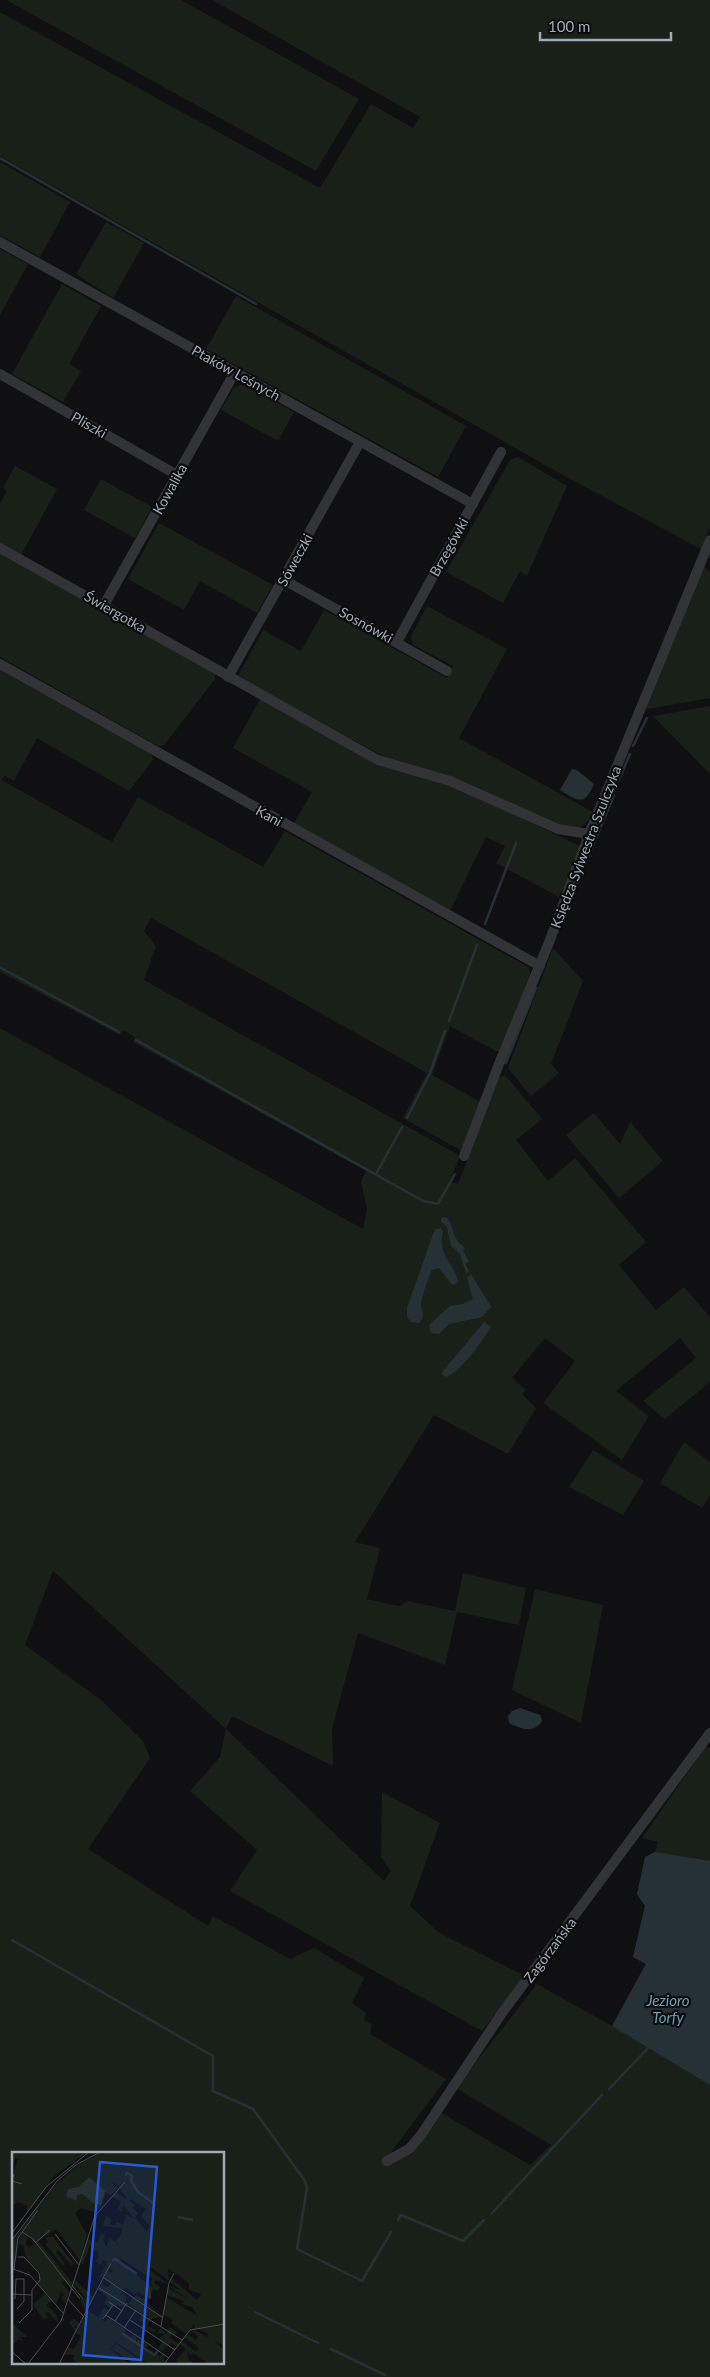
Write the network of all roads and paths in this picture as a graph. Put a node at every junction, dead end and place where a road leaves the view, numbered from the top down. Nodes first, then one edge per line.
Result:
1 (0, 242) edge
2 (235, 372) junction
3 (0, 374) edge
4 (360, 442) junction
5 (501, 452) dead end
6 (177, 475) junction
7 (473, 504) junction
8 (710, 540) edge
9 (0, 548) edge
10 (284, 580) junction
11 (104, 605) junction
12 (398, 642) junction
13 (0, 664) edge
14 (447, 671) dead end
15 (228, 677) junction
16 (588, 834) junction
17 (540, 966) junction
18 (464, 1156) dead end
19 (710, 1734) edge
20 (386, 2161) dead end

1 - 2 street, Ptaków Leśnych
2 - 4 street, Ptaków Leśnych
2 - 6 street, Kowalika
3 - 6 street, Pliszki
4 - 7 street, Ptaków Leśnych
4 - 10 street, Sóweczki
5 - 7 street, Brzegówki
6 - 11 street, Kowalika
7 - 12 street, Brzegówki
8 - 16 street, Księdza Sylwestra Szulczyka
9 - 11 street, Świergotka
10 - 12 street, Sosnówki
10 - 15 street, Sóweczki
11 - 15 street, Świergotka
12 - 14 street, Sosnówki
13 - 17 street, Kani
15 - 16 street, Świergotka
16 - 17 street, Księdza Sylwestra Szulczyka
17 - 18 street, Księdza Sylwestra Szulczyka
19 - 20 street, Zagórzańska

